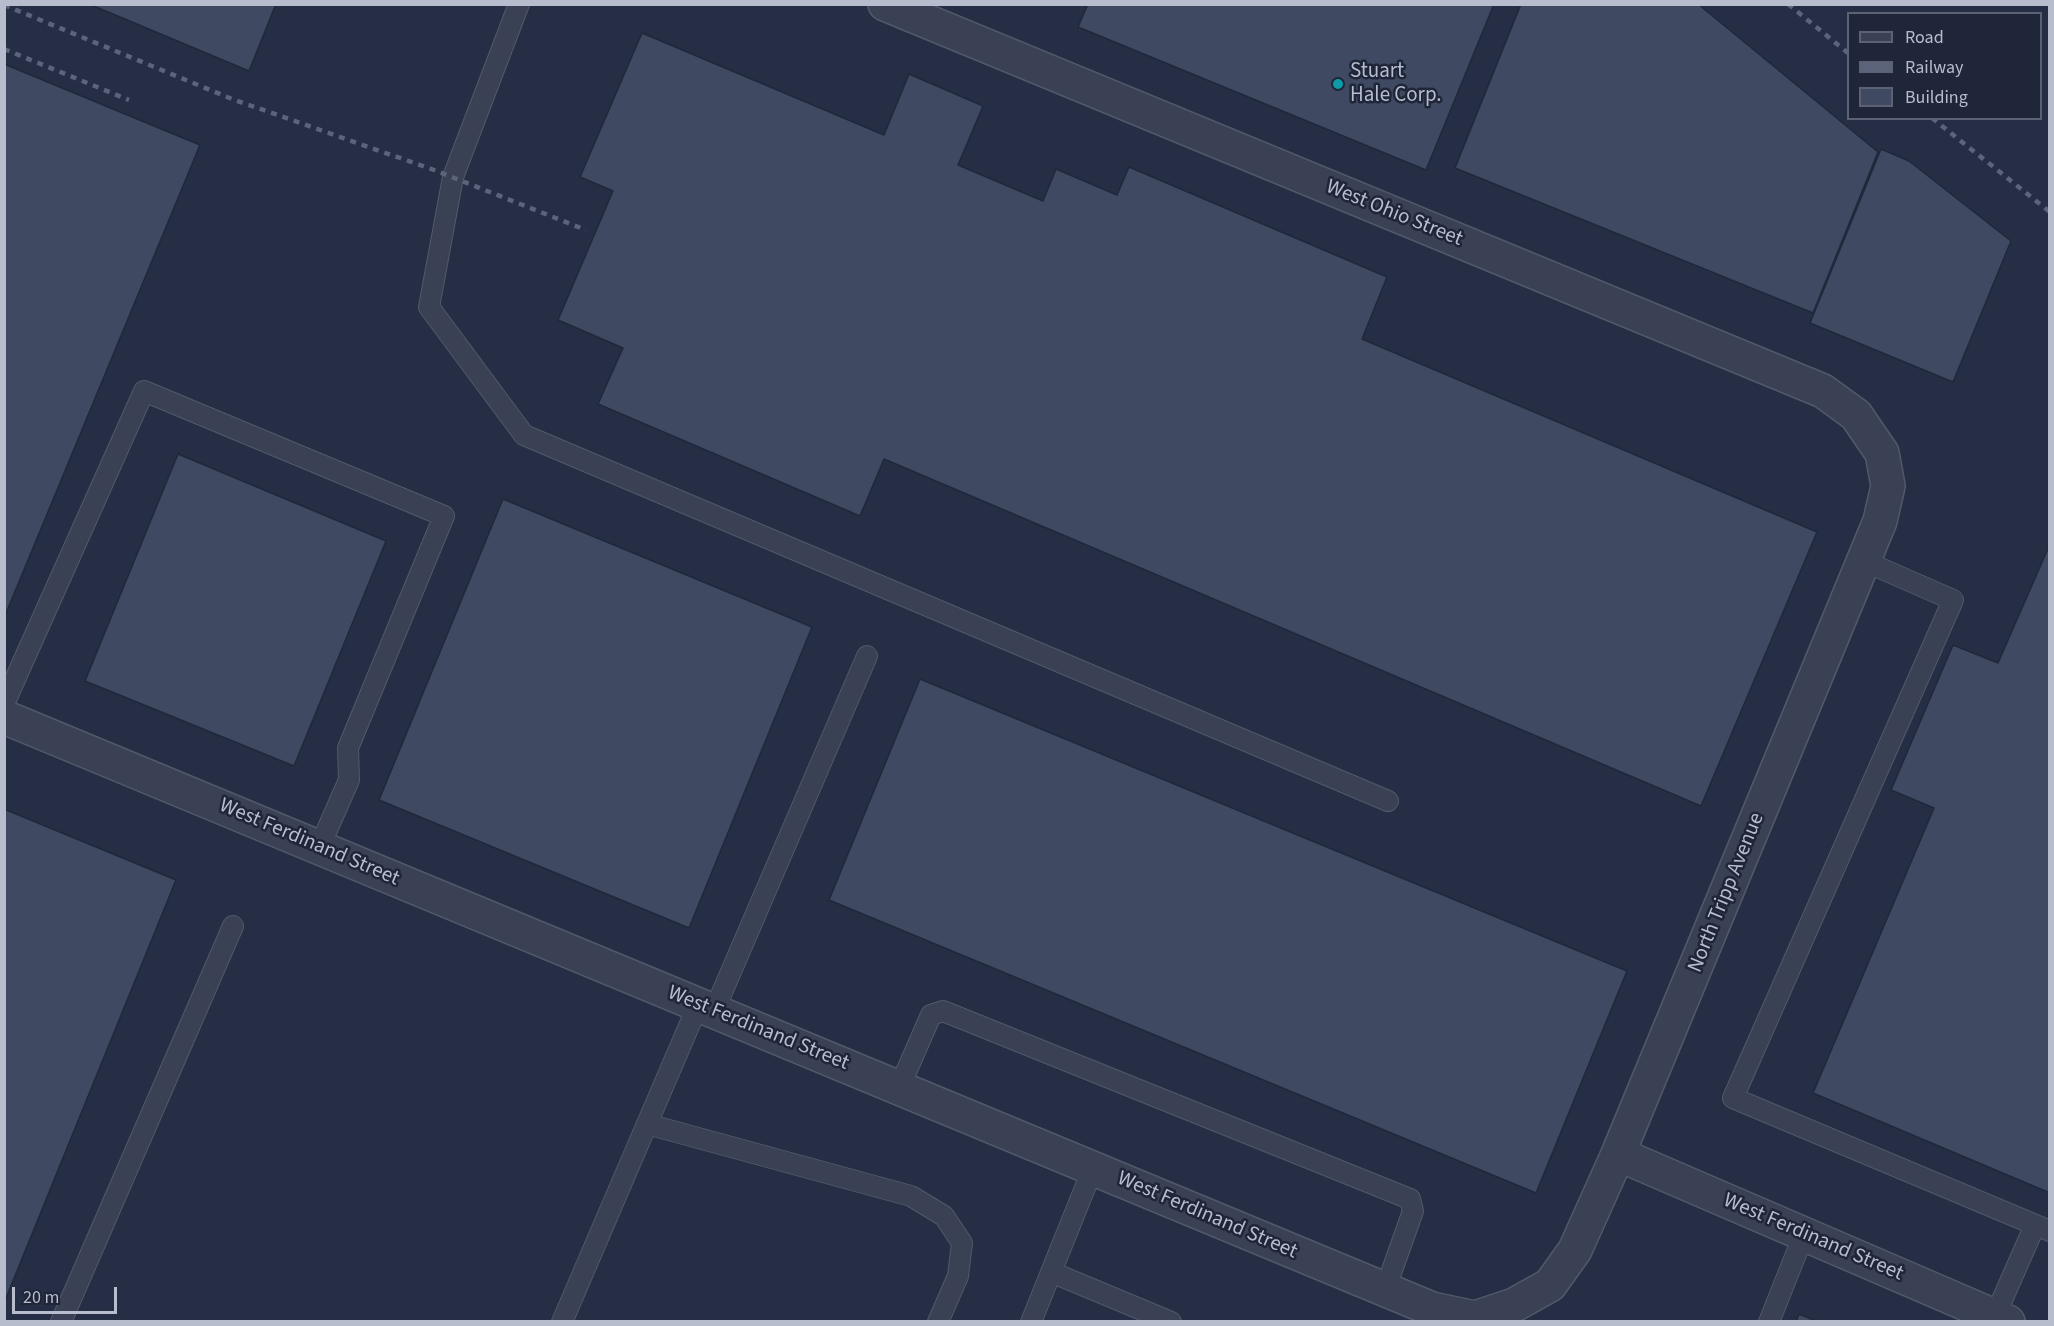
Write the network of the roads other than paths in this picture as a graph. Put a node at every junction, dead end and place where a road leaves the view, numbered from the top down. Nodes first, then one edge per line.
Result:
1 (519, 4) edge
2 (885, 4) edge
3 (1882, 453) joint
4 (1864, 561) junction
5 (867, 656) dead end
6 (4, 704) edge
7 (4, 717) edge
8 (1388, 801) dead end
9 (320, 848) junction
10 (233, 926) dead end
11 (706, 1008) junction
12 (899, 1088) junction
13 (647, 1124) junction
14 (1618, 1154) junction
15 (1093, 1168) junction
16 (2042, 1228) edge
17 (1804, 1234) junction
18 (1051, 1272) junction
19 (1385, 1290) junction
20 (1514, 1305) joint
21 (1429, 1315) edge
22 (2002, 1319) edge
23 (61, 1322) edge
24 (562, 1322) edge
25 (938, 1322) edge
26 (1031, 1322) edge
27 (1172, 1322) edge
28 (1769, 1322) edge

1 - 8 lane
2 - 3 street, West Ohio Street
3 - 4 street, North Tripp Avenue
4 - 14 street, North Tripp Avenue
4 - 16 lane
5 - 11 lane
6 - 9 lane
7 - 9 street, West Ferdinand Street
9 - 11 street, West Ferdinand Street
10 - 23 lane
11 - 12 street, West Ferdinand Street
11 - 13 lane
12 - 15 street, West Ferdinand Street
12 - 19 lane
13 - 24 lane
13 - 25 lane
14 - 17 street, West Ferdinand Street
14 - 20 street, North Tripp Avenue
15 - 18 lane
15 - 19 street, West Ferdinand Street
16 - 22 lane
17 - 22 street, West Ferdinand Street
17 - 28 lane
18 - 26 lane
18 - 27 lane
19 - 21 street, West Ferdinand Street
20 - 21 street, West Ferdinand Street

